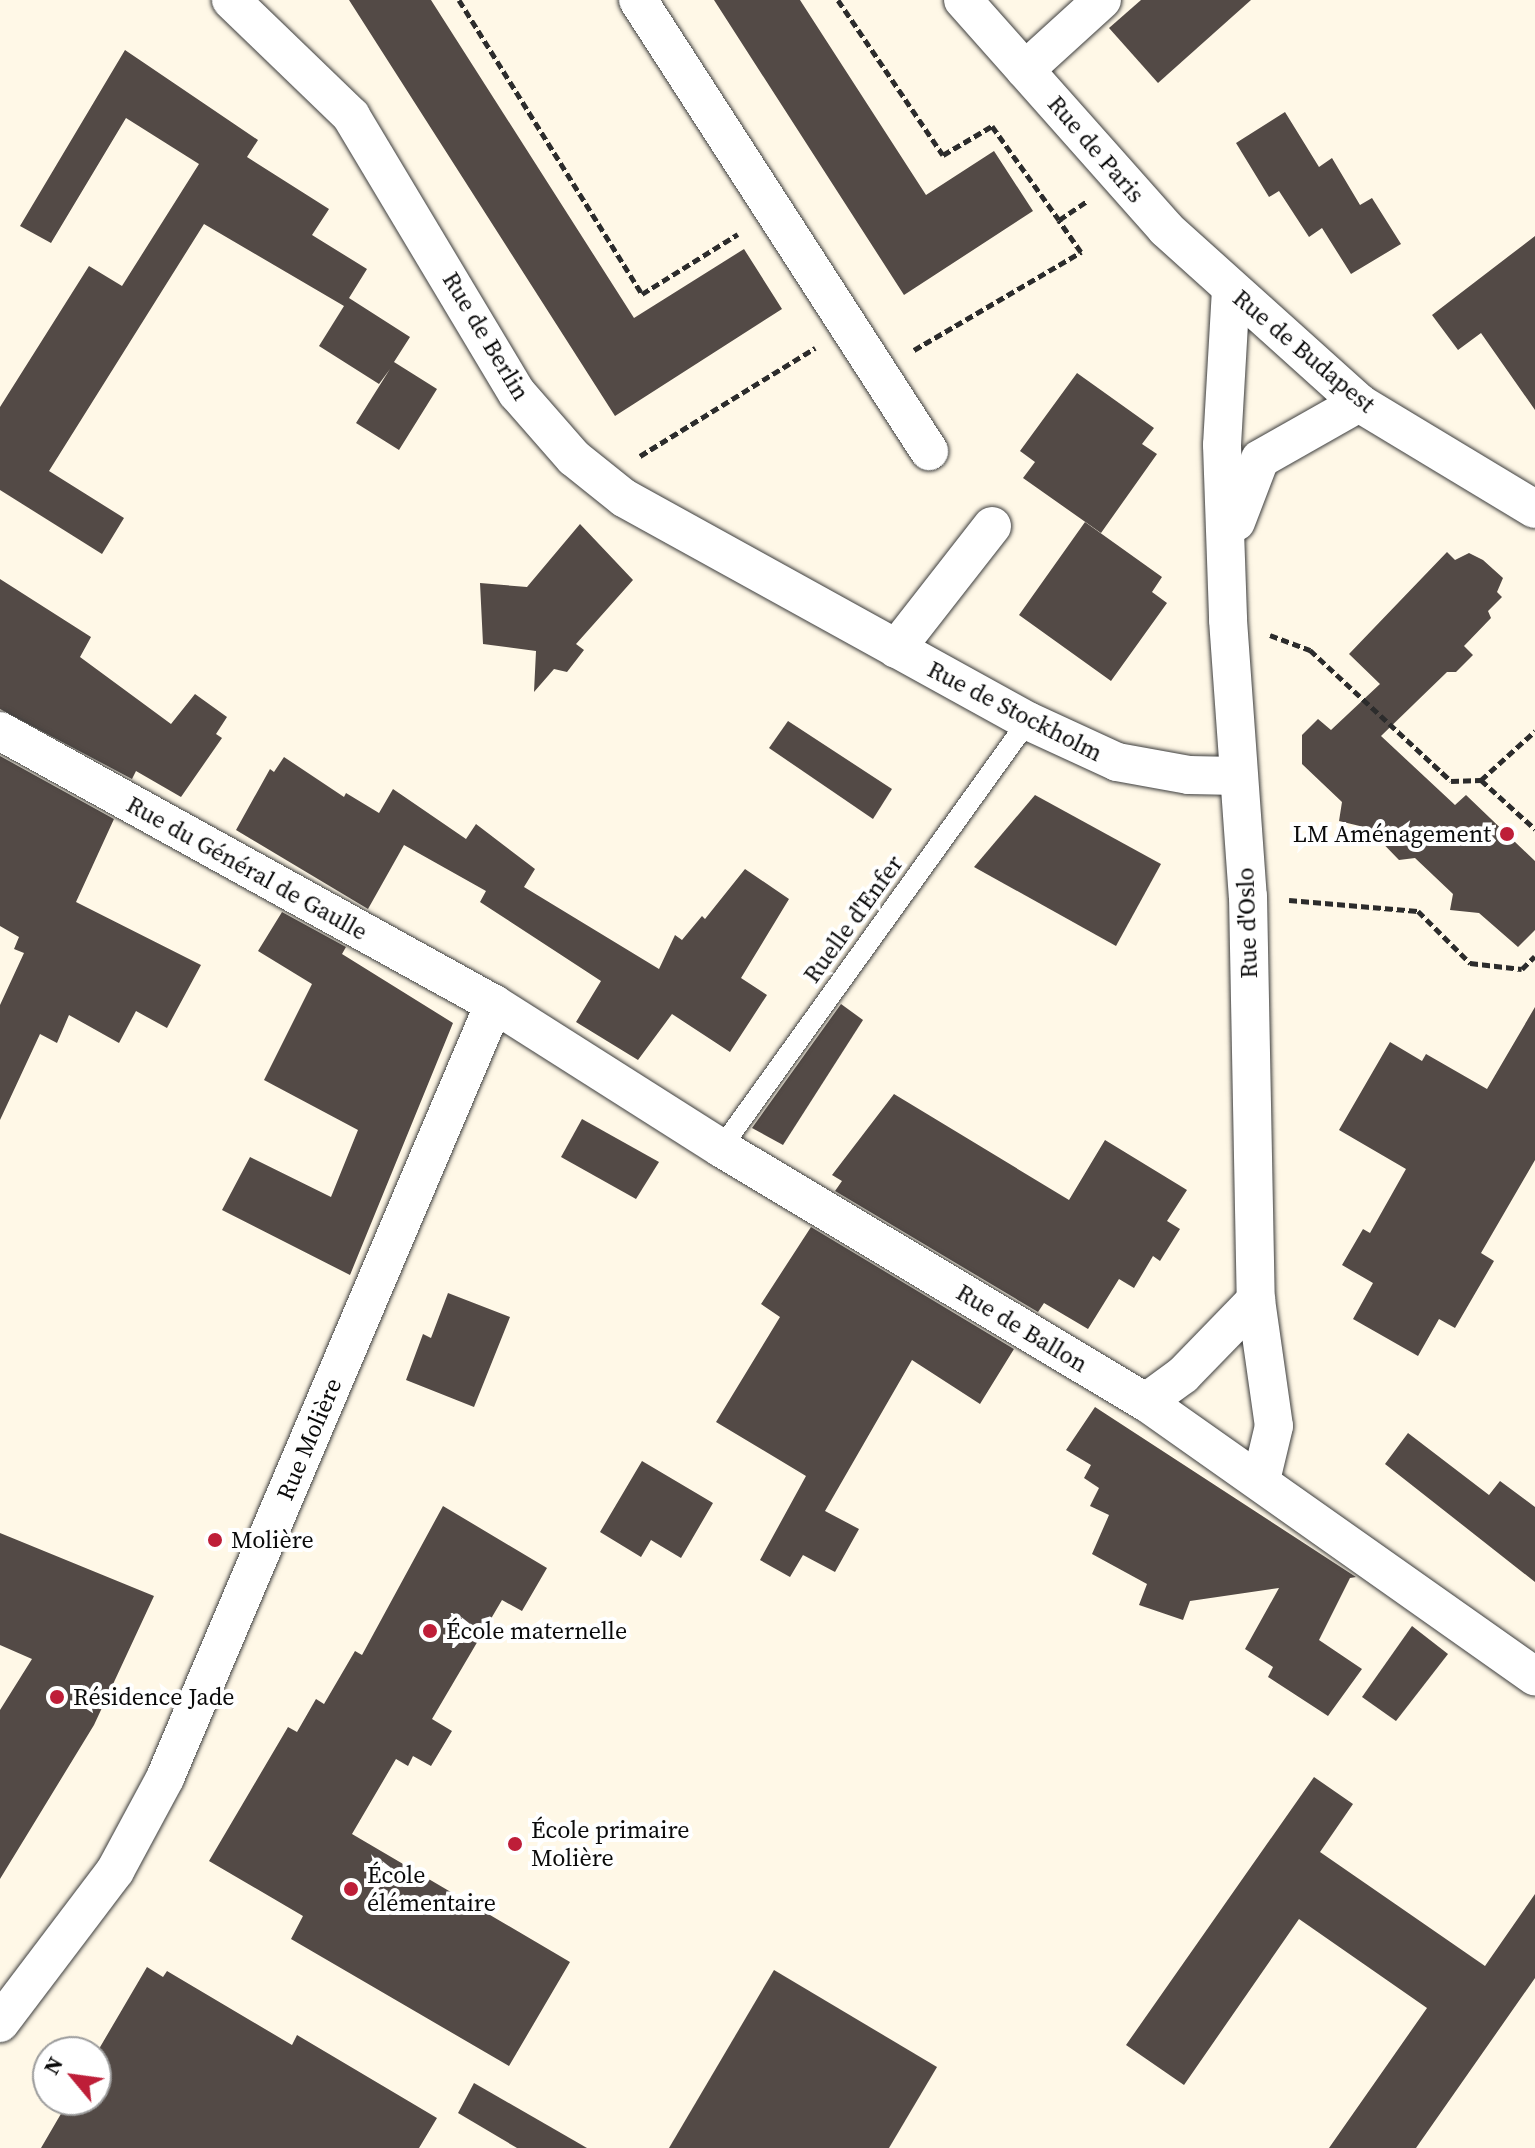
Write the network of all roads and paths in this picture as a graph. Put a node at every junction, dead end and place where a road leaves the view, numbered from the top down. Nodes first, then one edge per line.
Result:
1 (231, 0) edge
2 (459, 0) edge
3 (638, 0) edge
4 (838, 0) edge
5 (963, 0) edge
6 (1102, 0) edge
7 (1025, 70) junction
8 (1122, 178) junction
9 (773, 212) junction
10 (1059, 220) junction
11 (1166, 229) joint
12 (1231, 289) junction
13 (848, 330) junction
14 (879, 371) junction
15 (1359, 403) junction
16 (929, 451) dead end
17 (603, 481) junction
18 (1535, 509) edge
19 (992, 526) dead end
20 (1229, 548) junction
21 (850, 624) joint
22 (896, 649) junction
23 (1310, 650) dead end
24 (1028, 721) junction
25 (0, 731) edge
26 (1535, 731) edge
27 (1237, 776) junction
28 (1481, 780) junction
29 (1535, 829) edge
30 (1248, 896) junction
31 (1535, 956) edge
32 (494, 1004) junction
33 (721, 1148) junction
34 (1256, 1300) junction
35 (1146, 1402) junction
36 (1261, 1480) junction
37 (1535, 1676) edge
38 (0, 2023) edge

1 - 17 street, Rue de Berlin
2 - 9 path
3 - 9 street
4 - 10 path
5 - 7 street, Rue de Paris
6 - 7 street
7 - 8 street, Rue de Paris
8 - 10 path
8 - 11 street, Rue de Paris
9 - 13 street
10 - 14 path
11 - 12 street, Rue de Budapest
12 - 15 street, Rue de Budapest
12 - 20 street, Rue d'Oslo
13 - 14 street
13 - 17 path
14 - 16 street
15 - 18 street, Rue de Budapest
15 - 20 street, Rue d'Oslo
17 - 21 street, Rue de Berlin
19 - 22 street
20 - 27 street, Rue d'Oslo
21 - 22 street, Rue de Stockholm
22 - 24 street, Rue de Stockholm
23 - 28 path
24 - 27 street, Rue de Stockholm
24 - 33 lane, Ruelle d'Enfer
25 - 32 street, Rue du Général de Gaulle
26 - 28 path
27 - 30 street, Rue d'Oslo
28 - 29 path
30 - 31 path
30 - 34 street, Rue d'Oslo
32 - 33 street, Rue de Ballon
32 - 38 street, Rue Molière
33 - 35 street, Rue de Ballon
34 - 35 street
34 - 36 street, Rue d'Oslo
35 - 36 street, Rue de Ballon
36 - 37 street, Rue de Ballon

